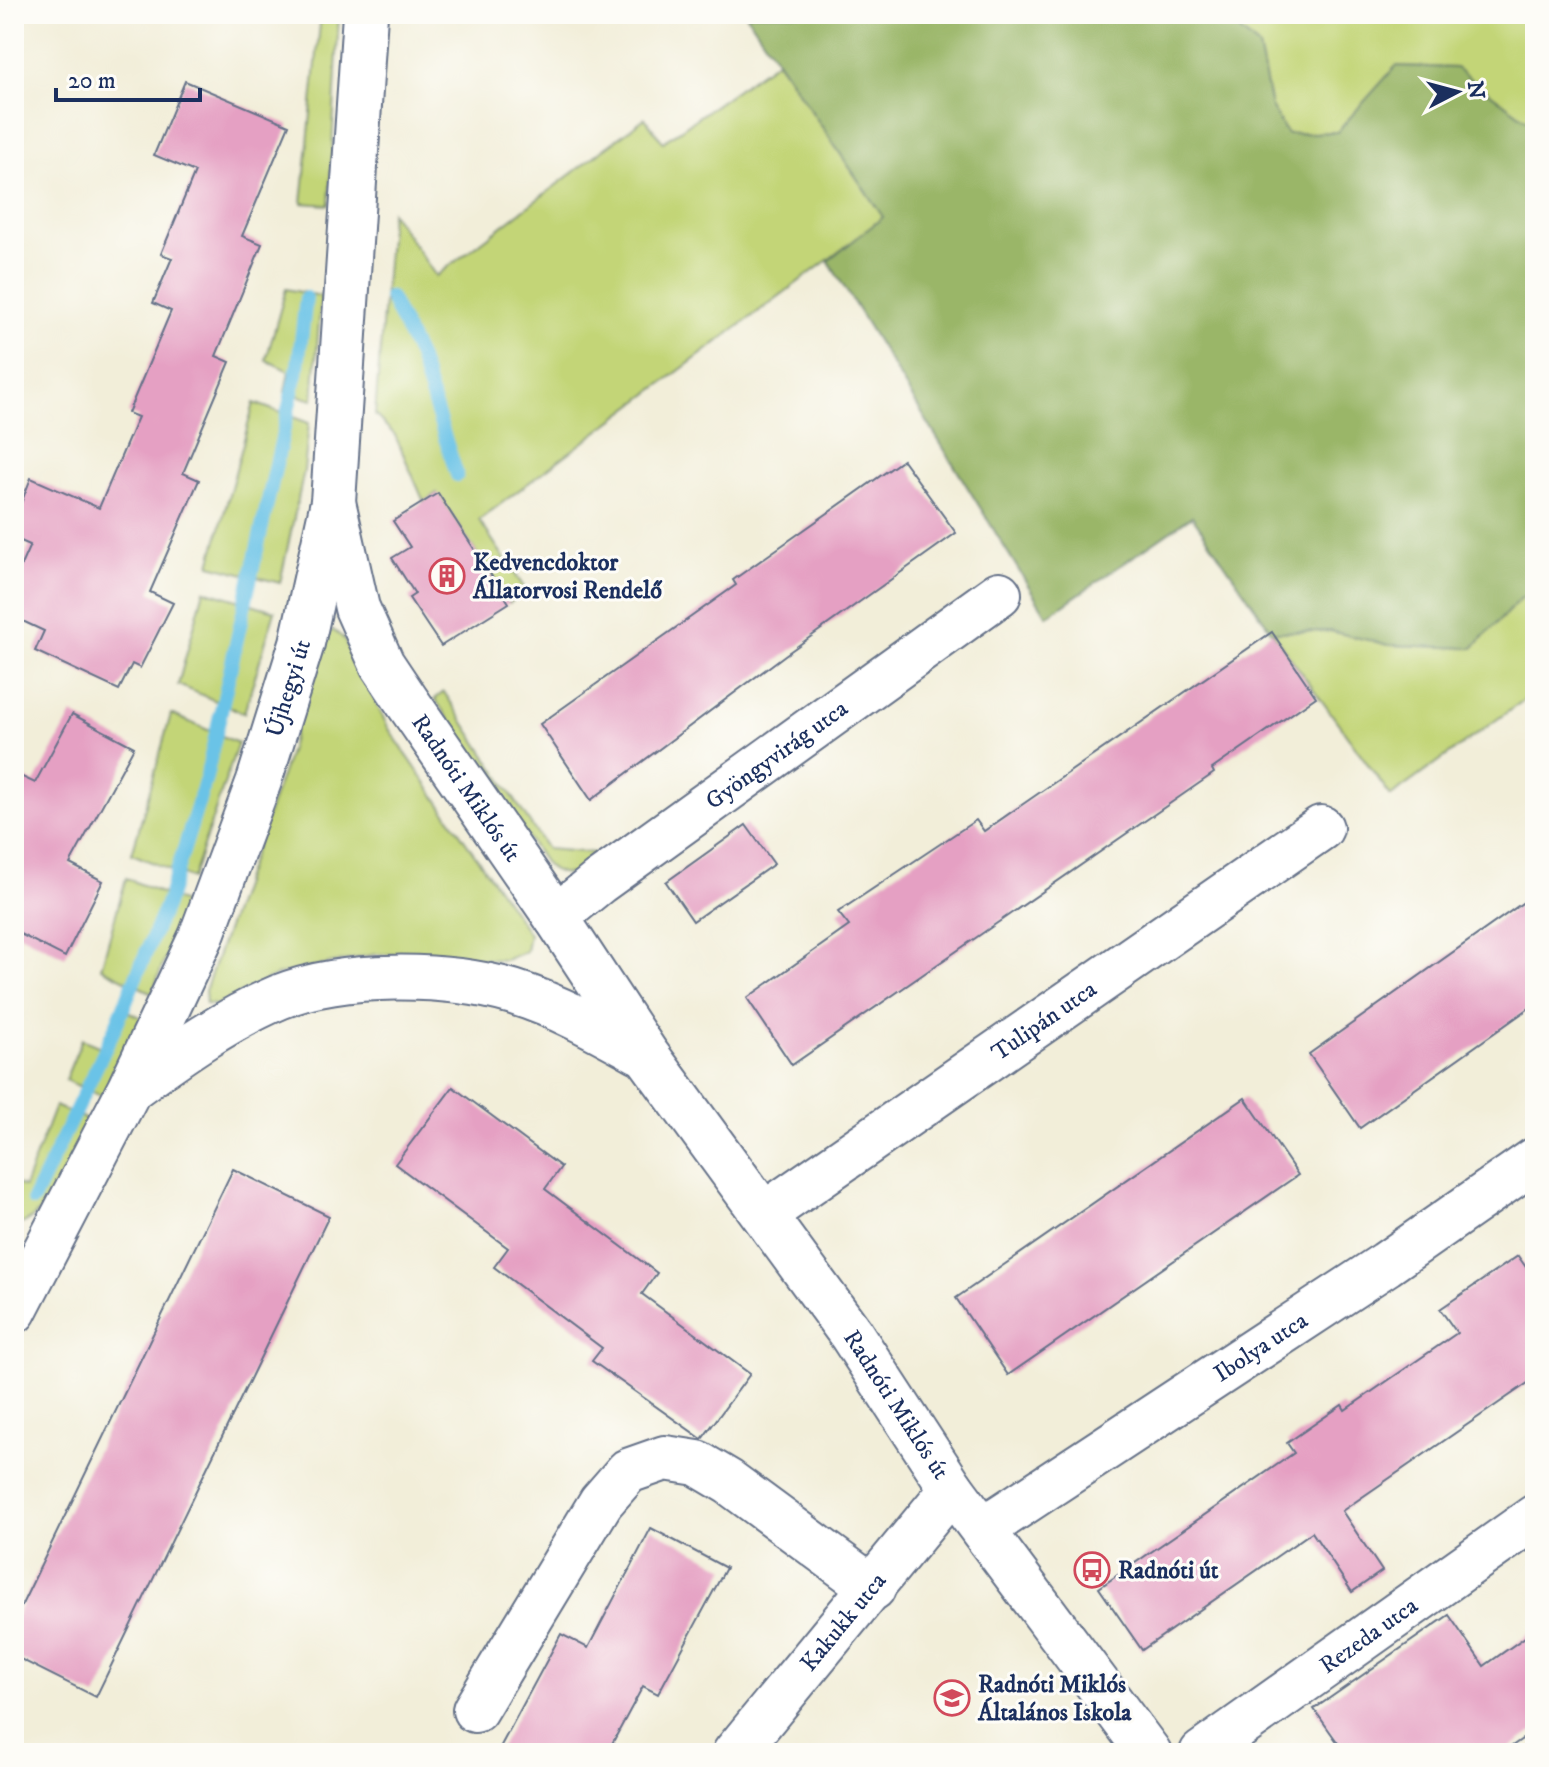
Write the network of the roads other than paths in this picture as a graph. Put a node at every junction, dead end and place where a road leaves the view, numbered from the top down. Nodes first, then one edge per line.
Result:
1 (365, 14) edge
2 (333, 502) junction
3 (999, 594) dead end
4 (1321, 828) dead end
5 (556, 917) junction
6 (646, 1054) junction
7 (129, 1090) junction
8 (1535, 1160) edge
9 (766, 1213) junction
10 (25, 1262) edge
11 (14, 1311) edge
12 (952, 1489) junction
13 (1535, 1517) edge
14 (983, 1529) junction
15 (873, 1588) junction
16 (475, 1710) dead end
17 (735, 1753) edge
18 (1149, 1753) edge
19 (1202, 1753) edge

1 - 2 street, Újhegyi út
2 - 5 street, Radnóti Miklós út
2 - 7 street, Újhegyi út
3 - 5 street, Gyöngyvirág utca
4 - 9 street, Tulipán utca
5 - 6 street, Radnóti Miklós út
6 - 7 street, Radnóti Miklós út
6 - 9 street, Radnóti Miklós út
7 - 10 street, Újhegyi út
8 - 14 street, Ibolya utca
9 - 12 street, Radnóti Miklós út
10 - 11 street, Újhegyi út
12 - 14 street, Radnóti Miklós út
12 - 15 street, Kakukk utca
13 - 19 street, Rezeda utca
14 - 18 street, Radnóti Miklós út
15 - 16 street
15 - 17 street, Kakukk utca

